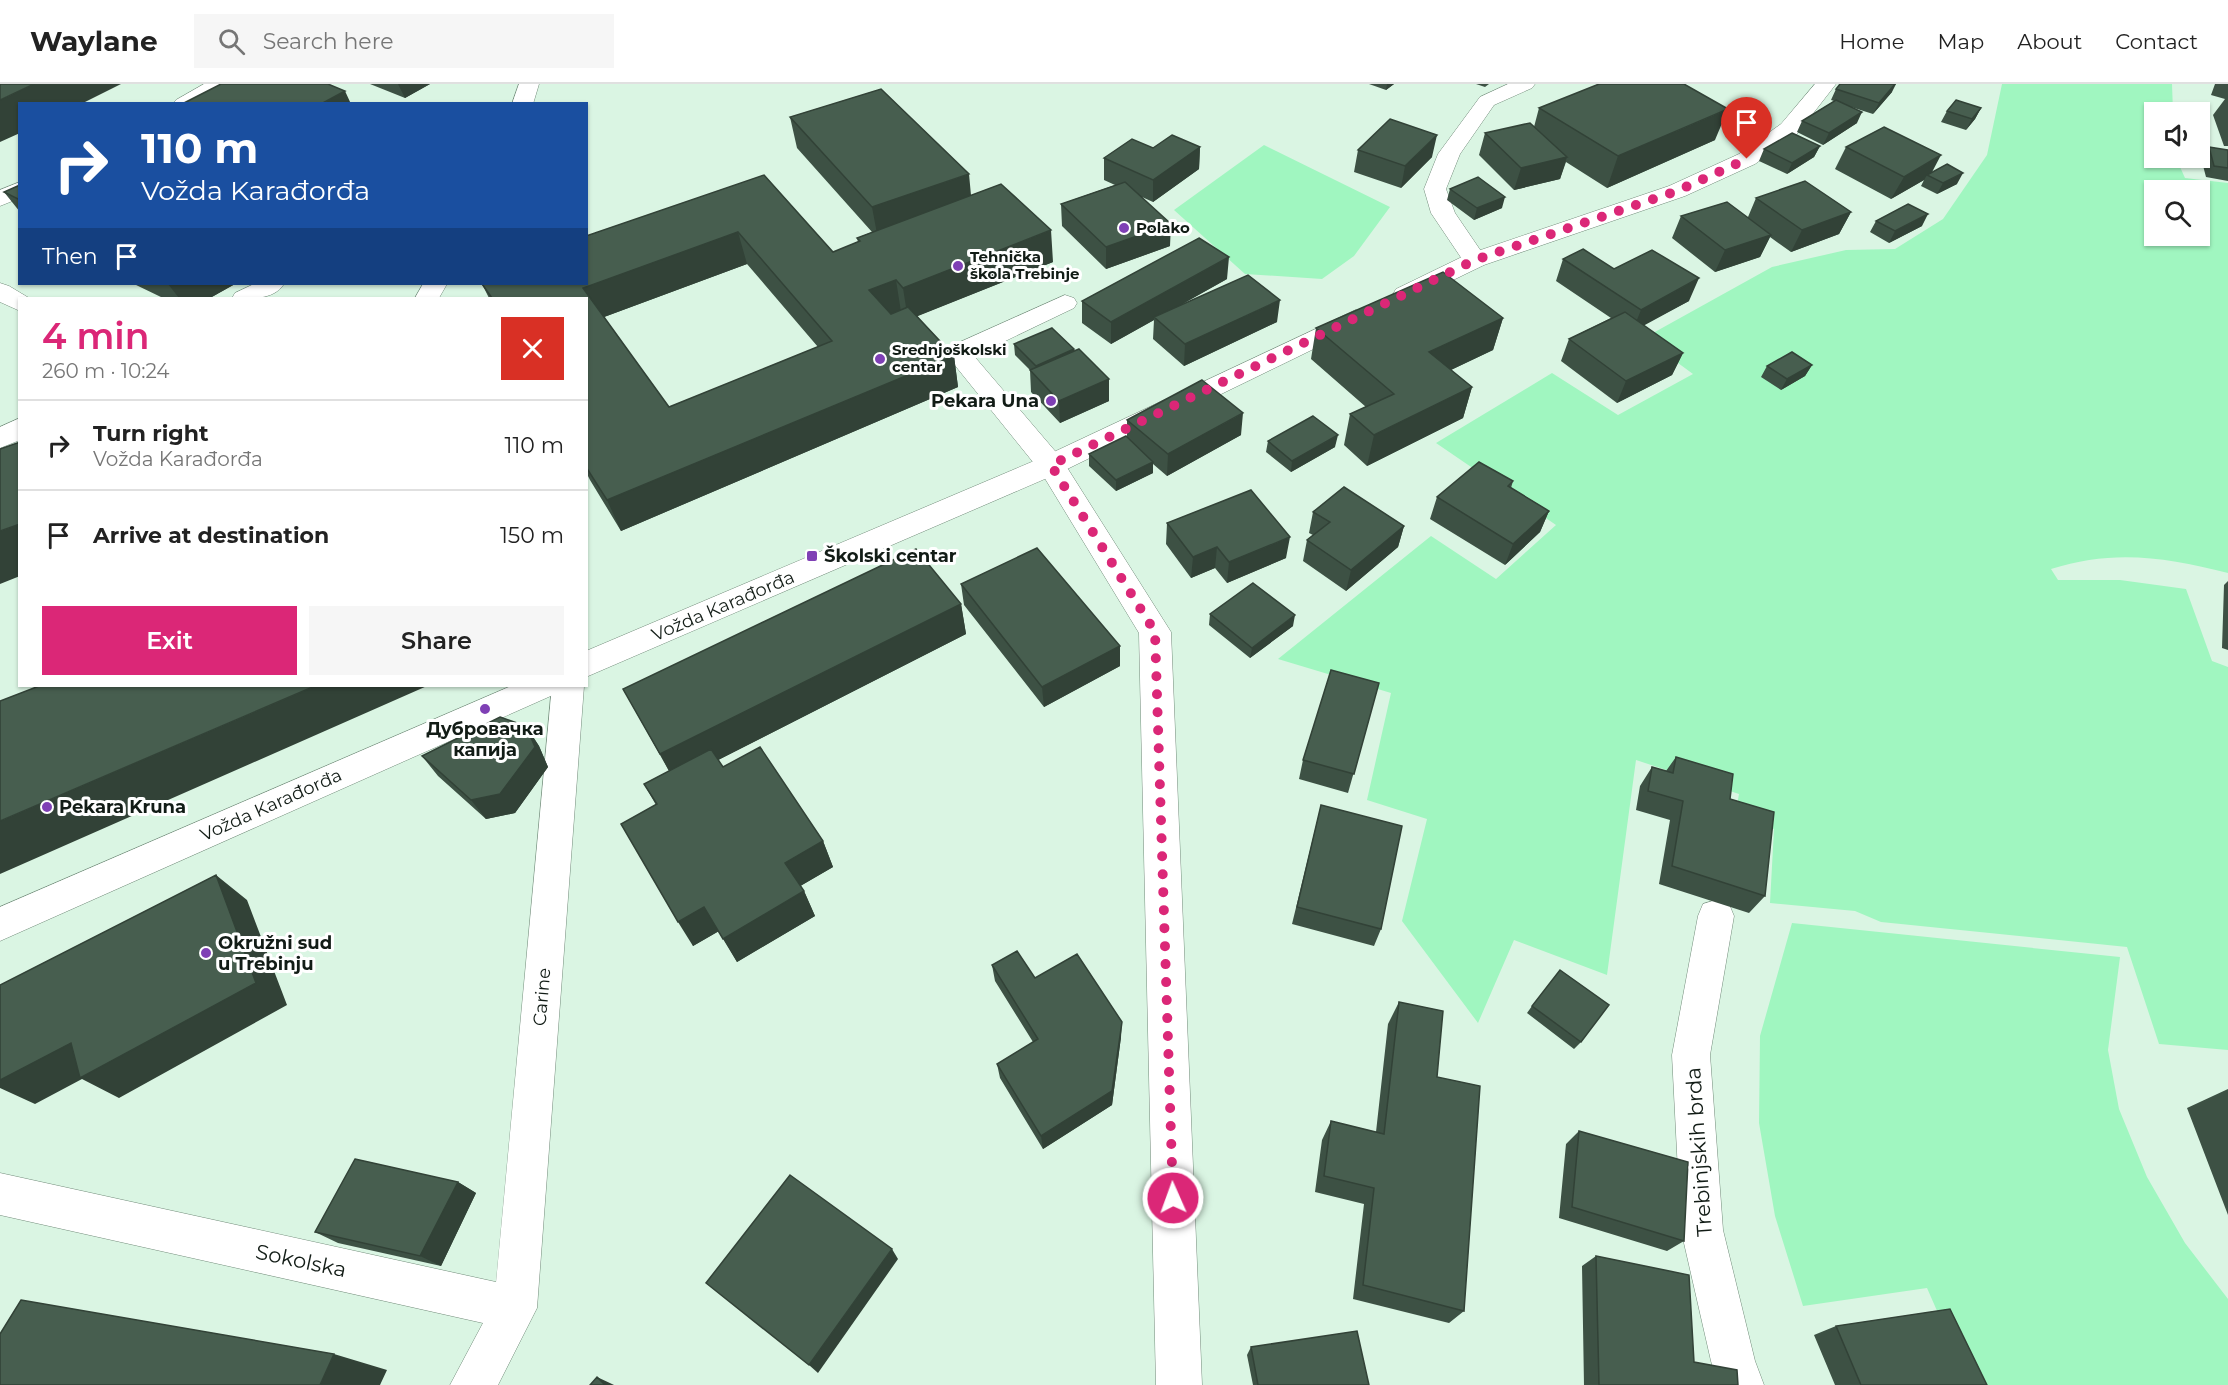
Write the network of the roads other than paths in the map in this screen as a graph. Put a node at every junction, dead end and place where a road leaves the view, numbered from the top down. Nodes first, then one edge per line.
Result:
1 (220, 84) edge
2 (529, 84) edge
3 (1525, 84) edge
4 (1826, 84) edge
5 (187, 102) edge
6 (523, 102) edge
7 (18, 190) edge
8 (0, 199) edge
9 (1475, 260) junction
10 (270, 285) edge
11 (0, 291) edge
12 (246, 297) edge
13 (18, 302) edge
14 (1065, 303) dead end
15 (18, 428) edge
16 (0, 439) edge
17 (1051, 465) junction
18 (588, 664) edge
19 (540, 687) edge
20 (568, 687) edge
21 (1716, 916) dead end
22 (0, 924) edge
23 (0, 1194) edge
24 (516, 1308) junction
25 (473, 1385) edge
26 (1179, 1385) edge
27 (1741, 1385) edge

1 - 5 street
2 - 6 street
3 - 9 street
4 - 9 street, Vožda Karađorđa
7 - 8 street
9 - 17 street, Vožda Karađorđa
10 - 12 street
11 - 13 street
14 - 17 street
15 - 16 street
17 - 18 street, Vožda Karađorđa
17 - 26 street
19 - 22 street, Vožda Karađorđa
20 - 24 street, Carine
21 - 27 street, Trebinjskih brda
23 - 24 street, Sokolska
24 - 25 street

